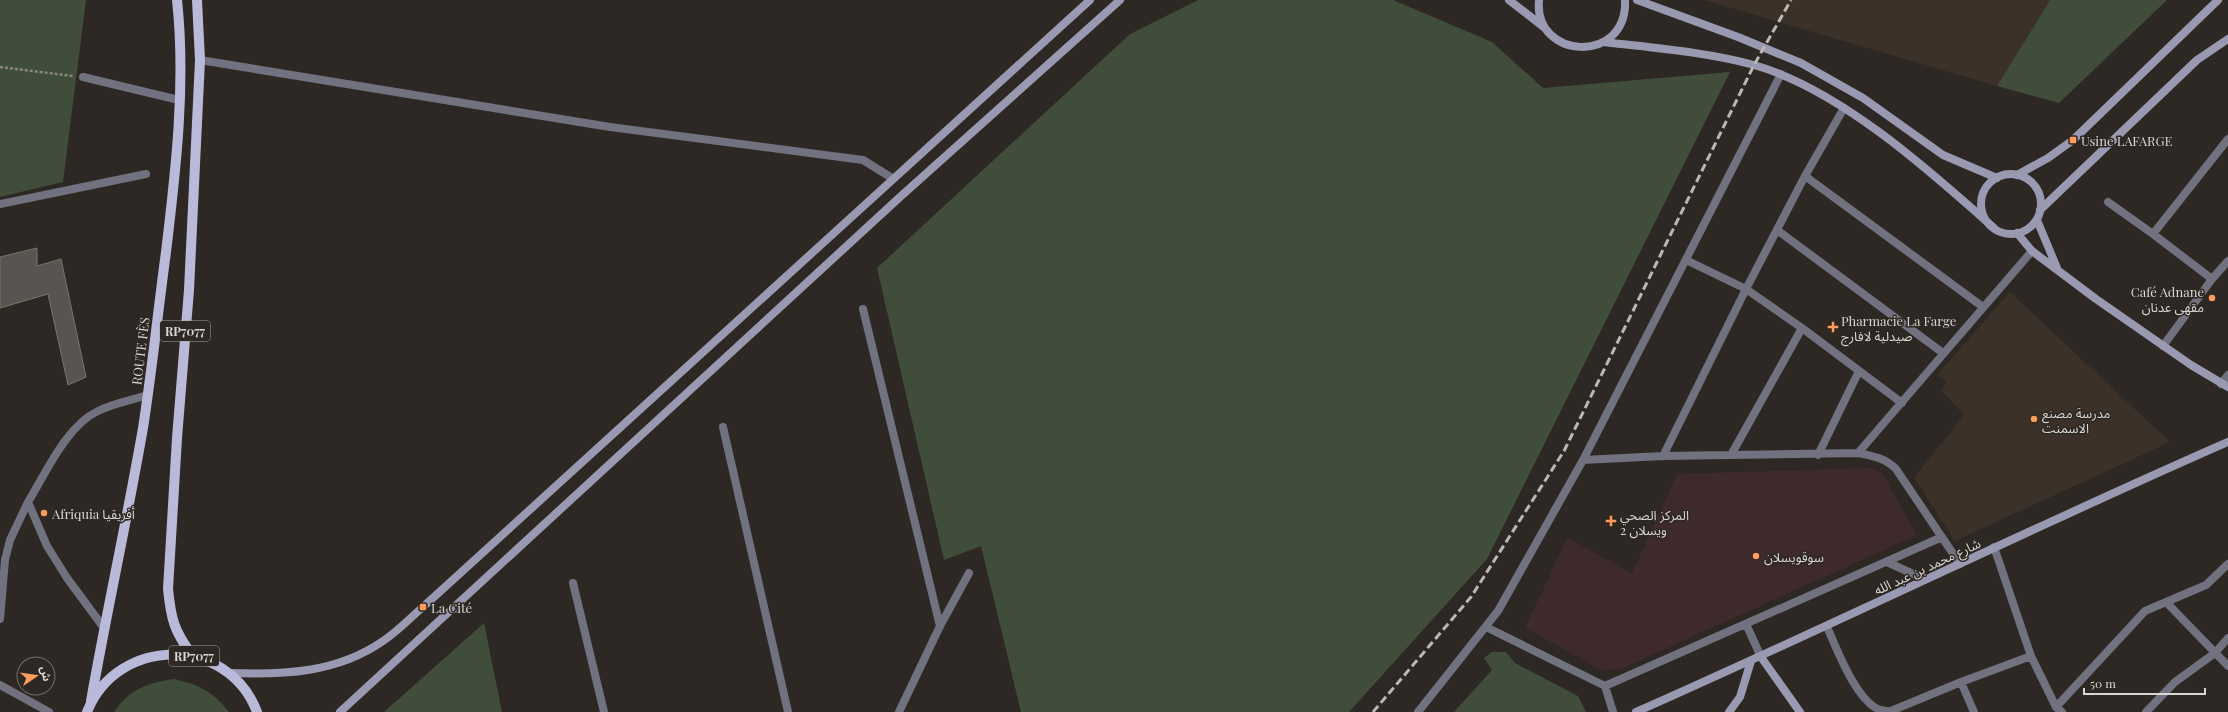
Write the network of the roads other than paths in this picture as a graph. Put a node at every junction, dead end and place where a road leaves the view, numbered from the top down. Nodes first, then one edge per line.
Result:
1 (177, 0) edge
2 (197, 0) edge
3 (1090, 0) edge
4 (1120, 0) edge
5 (1509, 0) edge
6 (1539, 0) edge
7 (1625, 0) edge
8 (1637, 0) edge
9 (2218, 0) edge
10 (1546, 29) junction
11 (2228, 39) edge
12 (1604, 42) junction
13 (200, 60) junction
14 (1781, 74) junction
15 (83, 77) road end
16 (179, 100) junction
17 (1844, 108) junction
18 (2228, 139) edge
19 (146, 174) dead end
20 (2017, 174) junction
21 (1805, 176) junction
22 (892, 178) junction
23 (1997, 178) junction
24 (2108, 202) dead end
25 (0, 204) edge
26 (2040, 210) junction
27 (2037, 220) junction
28 (1994, 228) junction
29 (1777, 230) junction
30 (2017, 234) junction
31 (2153, 234) junction
32 (2032, 251) junction
33 (1686, 260) junction
34 (2228, 261) edge
35 (2057, 269) junction
36 (2212, 279) junction
37 (1746, 289) junction
38 (1983, 307) junction
39 (863, 309) dead end
40 (1802, 328) junction
41 (2163, 346) junction
42 (1943, 353) junction
43 (1859, 371) junction
44 (2228, 375) edge
45 (2225, 386) edge
46 (148, 395) junction
47 (1902, 403) junction
48 (722, 427) dead end
49 (2228, 442) edge
50 (1858, 453) junction
51 (1818, 454) junction
52 (1731, 455) junction
53 (1663, 456) junction
54 (1583, 460) junction
55 (28, 502) junction
56 (1942, 537) junction
57 (1994, 548) junction
58 (1887, 562) junction
59 (1960, 564) junction
60 (2228, 564) edge
61 (969, 573) dead end
62 (1924, 579) junction
63 (573, 583) dead end
64 (2166, 602) junction
65 (0, 619) edge
66 (1746, 624) junction
67 (940, 626) junction
68 (1827, 626) junction
69 (1486, 627) junction
70 (104, 628) junction
71 (2228, 638) edge
72 (2215, 653) junction
73 (192, 655) junction
74 (2031, 656) junction
75 (1760, 657) junction
76 (1751, 661) junction
77 (2228, 666) edge
78 (229, 673) junction
79 (1961, 682) junction
80 (0, 685) edge
81 (1605, 686) junction
82 (91, 701) junction
83 (2059, 709) edge
84 (49, 712) edge
85 (87, 712) edge
86 (257, 712) edge
87 (340, 712) edge
88 (604, 712) edge
89 (788, 712) edge
90 (899, 712) edge
91 (1418, 712) edge
92 (1613, 712) edge
93 (1636, 712) edge
94 (1729, 712) edge
95 (1800, 712) edge
96 (1892, 712) edge
97 (1974, 712) edge
98 (2146, 712) edge

1 - 16 main road, ROUTE FÈS / RP7077
2 - 13 main road, ROUTE FÈS / RP7077
3 - 22 street
4 - 87 street
5 - 10 street
6 - 10 street
7 - 12 street
8 - 23 street
9 - 20 street
10 - 12 street
11 - 26 street
12 - 14 street
13 - 22 street
13 - 73 main road, ROUTE FÈS / RP7077
14 - 17 street
14 - 33 street
15 - 16 street
16 - 46 main road, ROUTE FÈS / RP7077
17 - 21 street
17 - 28 street
18 - 31 street
19 - 25 street
20 - 23 street
20 - 26 street
21 - 29 street
21 - 38 street
22 - 78 street
23 - 28 street
24 - 31 street
26 - 27 street
27 - 30 street
27 - 35 street
28 - 30 street
29 - 37 street
29 - 42 street
30 - 32 street
31 - 36 street
32 - 35 street
32 - 38 street
33 - 37 street
33 - 54 street
34 - 36 street
35 - 41 street
36 - 41 street
37 - 40 street
37 - 53 street
38 - 42 street
39 - 67 street
40 - 43 street
40 - 52 street
41 - 45 street
42 - 47 street
43 - 47 street
43 - 51 street
44 - 45 street
46 - 55 street
46 - 70 main road, ROUTE FÈS / RP7077
47 - 50 street
48 - 89 street
49 - 57 street, شارع محمد بن عبد الله
50 - 51 street
50 - 56 street
51 - 52 street
52 - 53 street
53 - 54 street
54 - 69 street
55 - 65 street
55 - 70 street
56 - 58 street
56 - 59 street
57 - 59 street, شارع محمد بن عبد الله
57 - 74 street
58 - 62 street
58 - 66 street
59 - 62 street, شارع محمد بن عبد الله
60 - 64 street
61 - 67 street
62 - 68 street, شارع محمد بن عبد الله
63 - 88 street
64 - 72 street
64 - 83 street
66 - 75 street
66 - 81 street
67 - 90 street
68 - 75 street, شارع محمد بن عبد الله
68 - 96 street
69 - 81 street
69 - 91 street
70 - 82 main road, ROUTE FÈS / RP7077
71 - 72 street
72 - 77 street
72 - 98 street
73 - 78 main road, ROUTE FÈS / RP7077
73 - 82 main road, ROUTE FÈS / RP7077
74 - 79 street
74 - 83 street
75 - 76 street, شارع محمد بن عبد الله
75 - 95 street
76 - 93 street, شارع محمد بن عبد الله
76 - 94 street
78 - 86 main road, ROUTE FÈS / RP7077
79 - 96 street
79 - 97 street
80 - 84 street
81 - 92 street
82 - 85 main road, ROUTE FÈS / RP7077

